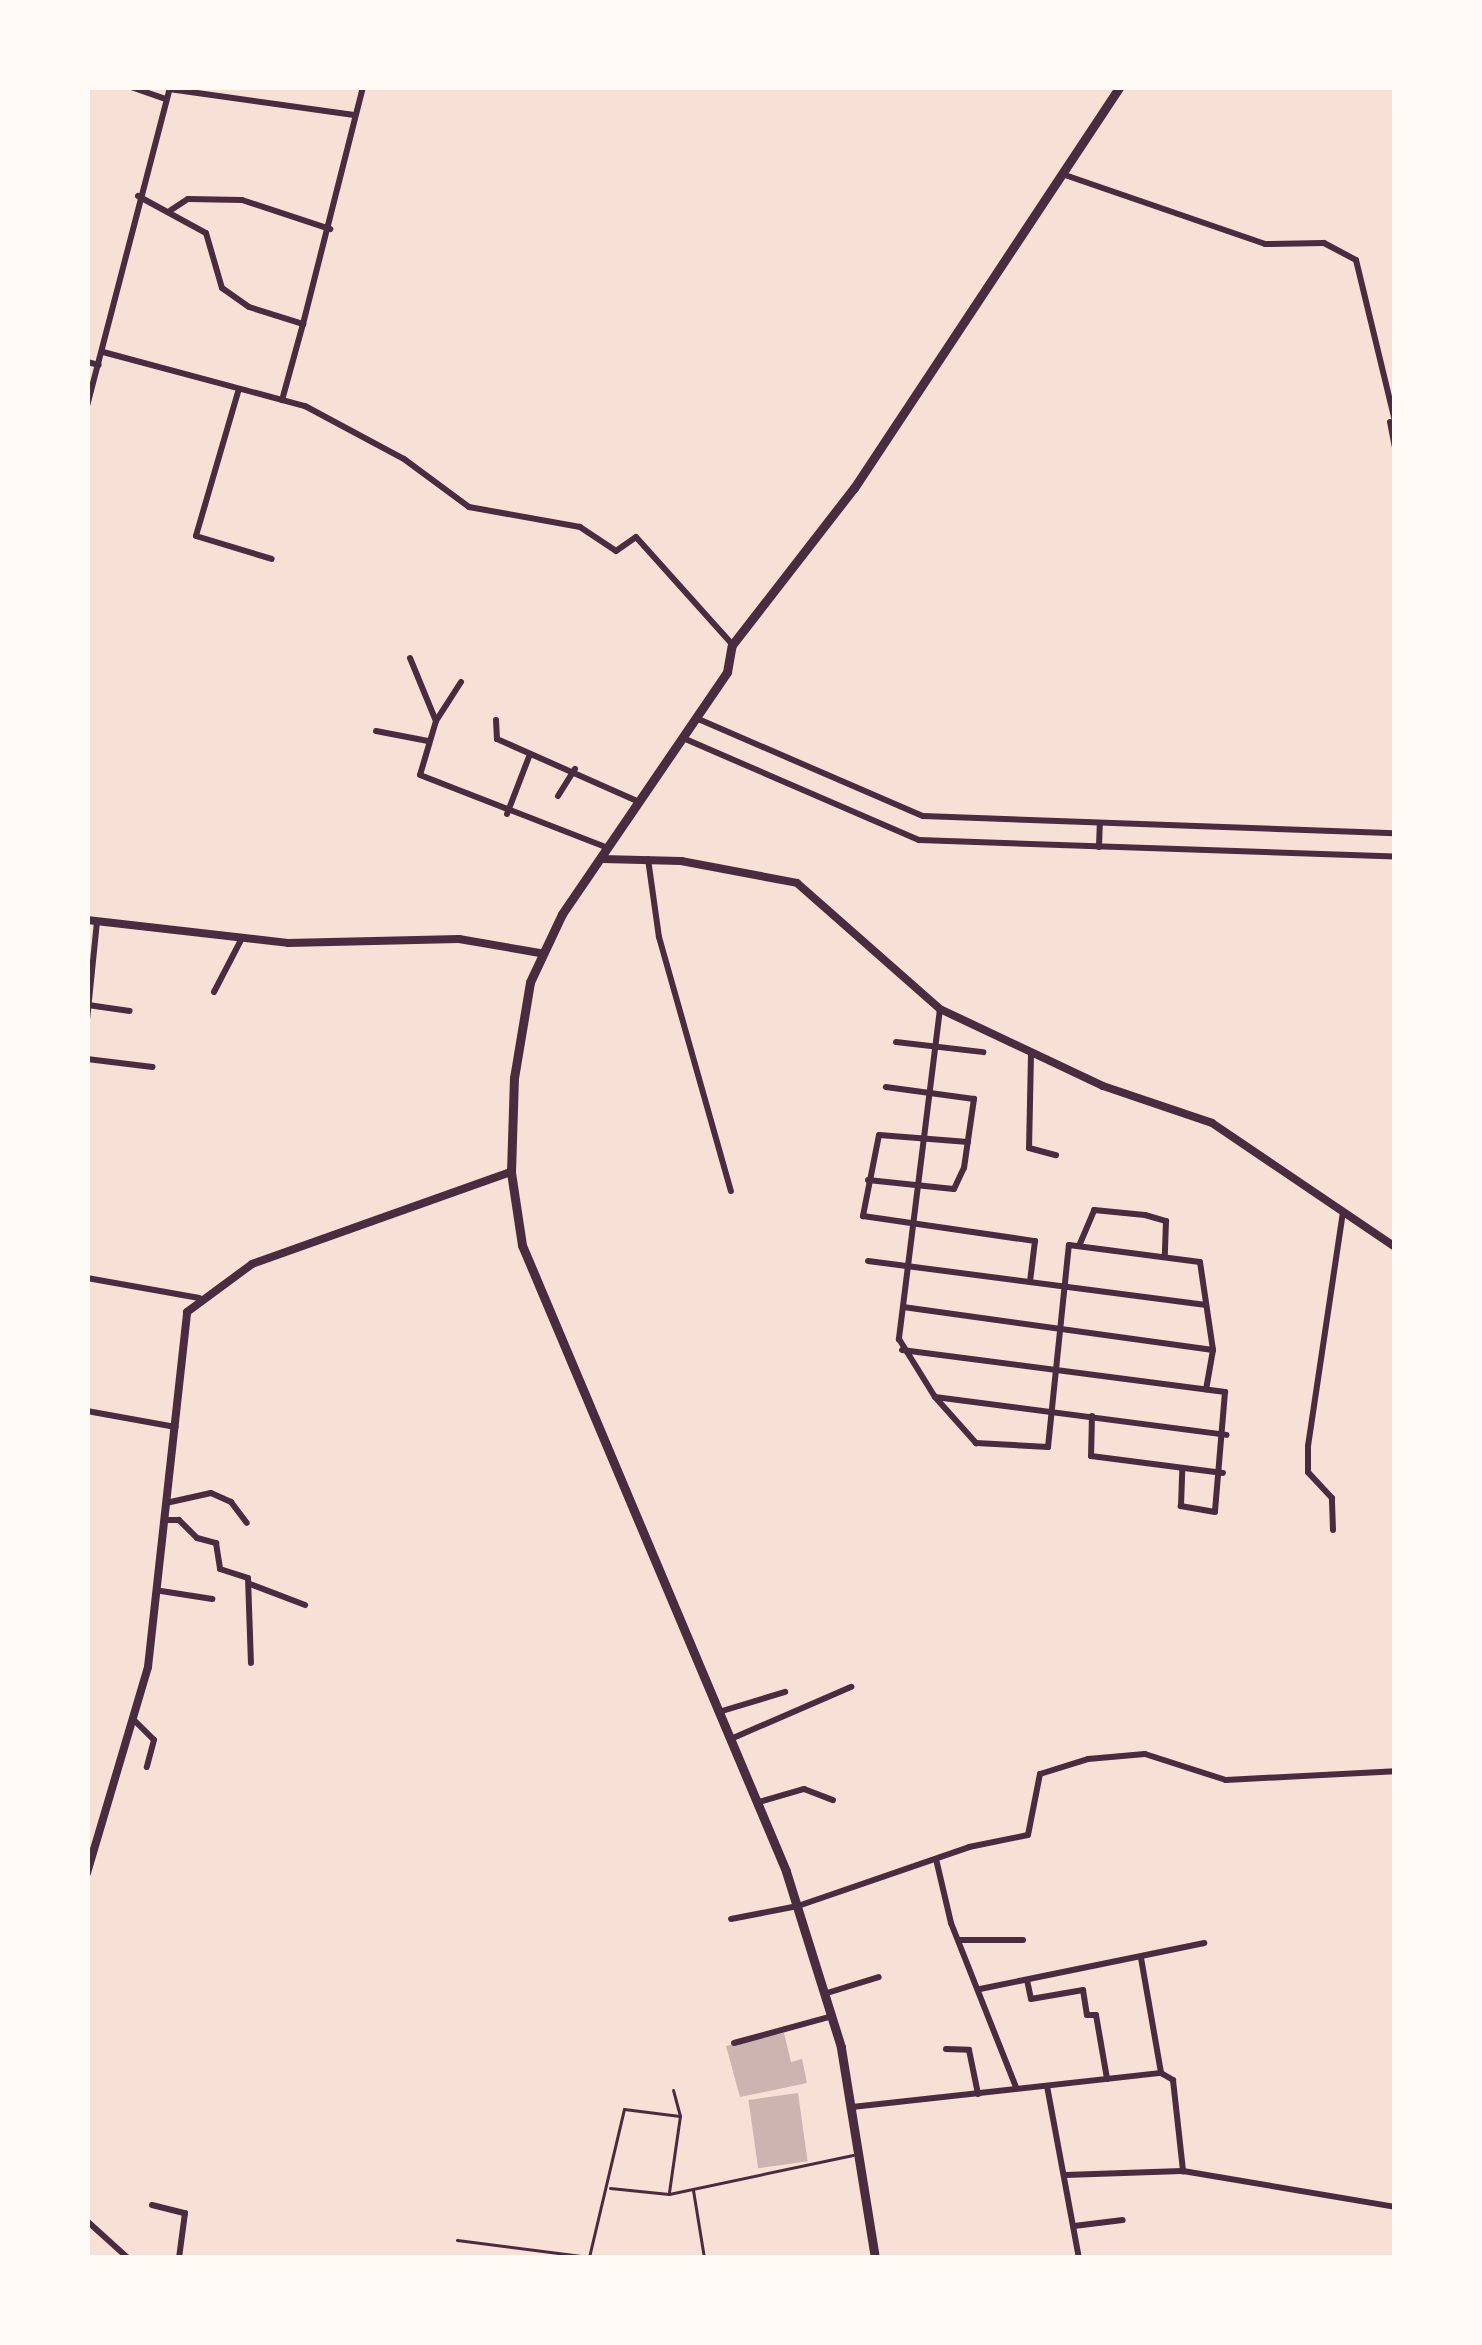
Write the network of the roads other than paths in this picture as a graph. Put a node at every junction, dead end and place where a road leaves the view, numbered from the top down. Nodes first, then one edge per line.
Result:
1 (131, 87) edge
2 (363, 87) edge
3 (1119, 87) edge
4 (170, 88) edge
5 (166, 99) junction
6 (354, 115) junction
7 (1062, 175) junction
8 (138, 196) junction
9 (171, 210) junction
10 (330, 229) junction
11 (303, 324) junction
12 (103, 352) junction
13 (87, 362) edge
14 (99, 364) junction
15 (238, 392) junction
16 (282, 400) junction
17 (87, 406) edge
18 (1392, 422) edge
19 (1395, 448) edge
20 (272, 559) dead end
21 (87, 640) edge
22 (732, 645) junction
23 (410, 658) dead end
24 (87, 672) edge
25 (461, 682) dead end
26 (697, 718) junction
27 (496, 720) dead end
28 (436, 721) junction
29 (376, 731) dead end
30 (683, 738) junction
31 (428, 741) junction
32 (530, 754) junction
33 (575, 769) junction
34 (558, 796) dead end
35 (639, 802) junction
36 (507, 814) junction
37 (1100, 823) junction
38 (1395, 833) edge
39 (1099, 847) junction
40 (605, 854) junction
41 (1395, 857) edge
42 (648, 859) junction
43 (92, 921) edge
44 (242, 938) junction
45 (540, 953) junction
46 (214, 992) dead end
47 (88, 1005) edge
48 (940, 1010) junction
49 (130, 1011) dead end
50 (87, 1020) edge
51 (896, 1042) dead end
52 (934, 1047) junction
53 (983, 1052) dead end
54 (1030, 1054) junction
55 (87, 1059) edge
56 (153, 1067) dead end
57 (886, 1087) dead end
58 (930, 1092) junction
59 (922, 1138) junction
60 (968, 1142) junction
61 (1056, 1155) dead end
62 (511, 1172) junction
63 (868, 1180) junction
64 (917, 1184) junction
65 (731, 1191) dead end
66 (1343, 1212) junction
67 (912, 1226) junction
68 (1079, 1246) junction
69 (1395, 1247) edge
70 (1165, 1257) junction
71 (868, 1261) dead end
72 (907, 1267) junction
73 (87, 1278) edge
74 (1030, 1282) junction
75 (1066, 1286) junction
76 (199, 1298) junction
77 (1206, 1306) junction
78 (902, 1307) junction
79 (1063, 1329) junction
80 (902, 1350) junction
81 (1213, 1350) junction
82 (1056, 1370) junction
83 (1206, 1389) junction
84 (935, 1397) junction
85 (1051, 1411) junction
86 (87, 1412) edge
87 (1092, 1416) junction
88 (176, 1427) junction
89 (1227, 1435) junction
90 (1183, 1468) junction
91 (1223, 1473) junction
92 (166, 1503) junction
93 (164, 1520) junction
94 (247, 1523) dead end
95 (1333, 1530) dead end
96 (250, 1584) junction
97 (161, 1591) junction
98 (212, 1599) dead end
99 (305, 1605) dead end
100 (251, 1663) dead end
101 (850, 1687) dead end
102 (785, 1692) dead end
103 (722, 1711) junction
104 (136, 1722) junction
105 (733, 1738) junction
106 (147, 1767) dead end
107 (1395, 1771) edge
108 (833, 1801) dead end
109 (759, 1802) junction
110 (936, 1859) junction
111 (87, 1873) edge
112 (798, 1906) junction
113 (731, 1918) dead end
114 (960, 1940) junction
115 (1023, 1940) dead end
116 (1204, 1943) dead end
117 (1142, 1958) junction
118 (879, 1978) dead end
119 (1027, 1980) junction
120 (980, 1988) junction
121 (827, 1993) junction
122 (833, 2018) junction
123 (734, 2043) dead end
124 (946, 2049) dead end
125 (1161, 2073) junction
126 (1107, 2079) junction
127 (1047, 2086) junction
128 (1017, 2088) junction
129 (673, 2090) dead end
130 (978, 2094) junction
131 (852, 2107) junction
132 (680, 2116) junction
133 (860, 2154) junction
134 (1184, 2171) junction
135 (1065, 2175) junction
136 (608, 2188) junction
137 (693, 2190) junction
138 (669, 2194) junction
139 (152, 2205) dead end
140 (1395, 2207) edge
141 (1123, 2220) dead end
142 (87, 2221) edge
143 (1074, 2227) junction
144 (457, 2240) dead end
145 (128, 2258) edge
146 (179, 2258) edge
147 (704, 2258) edge
148 (875, 2258) edge
149 (1079, 2258) edge

1 - 5 street
2 - 6 street
3 - 7 main road
4 - 5 street
4 - 6 street
5 - 8 street
6 - 10 street
7 - 18 street
7 - 22 main road
8 - 9 street
8 - 12 street
9 - 10 street
9 - 11 street
10 - 11 street
11 - 16 street
12 - 14 street
12 - 15 street
13 - 14 street
14 - 17 street
15 - 16 street
15 - 20 street
16 - 22 street
18 - 19 street
21 - 24 street
22 - 26 main road
23 - 28 street
25 - 28 street
26 - 30 main road
26 - 37 street
27 - 32 street
28 - 31 street
29 - 31 street
30 - 35 main road
30 - 39 street
31 - 36 street
32 - 33 street
32 - 36 street
33 - 34 street
33 - 35 street
35 - 40 main road
36 - 40 street
37 - 38 street
37 - 39 street
39 - 41 street
40 - 42 street
40 - 45 main road
42 - 48 street
42 - 65 street
43 - 44 street
43 - 47 street
44 - 45 street
44 - 46 street
45 - 62 main road
47 - 49 street
47 - 50 street
48 - 52 street
48 - 54 street
51 - 52 street
52 - 53 street
52 - 58 street
54 - 61 street
54 - 66 street
55 - 56 street
57 - 58 street
58 - 59 street
58 - 60 street
59 - 60 street
59 - 63 street
59 - 64 street
60 - 64 street
62 - 76 street
62 - 103 main road
63 - 64 street
63 - 67 street
64 - 67 street
66 - 69 street
66 - 95 street
67 - 72 street
67 - 74 street
68 - 70 street
68 - 70 street
68 - 75 street
70 - 77 street
71 - 72 street
72 - 74 street
72 - 78 street
73 - 76 street
74 - 75 street
75 - 77 street
75 - 79 street
76 - 88 street
77 - 81 street
78 - 79 street
78 - 80 street
79 - 81 street
79 - 82 street
80 - 82 street
80 - 84 street
81 - 83 street
82 - 83 street
82 - 85 street
83 - 89 street
84 - 85 street
84 - 85 street
85 - 87 street
86 - 88 street
87 - 89 street
87 - 90 street
88 - 92 street
89 - 91 street
90 - 91 street
90 - 91 street
92 - 93 street
92 - 94 street
93 - 96 street
93 - 97 street
96 - 99 street
96 - 100 street
97 - 98 street
97 - 104 street
101 - 105 street
102 - 103 street
103 - 105 main road
104 - 106 street
104 - 111 street
105 - 109 main road
107 - 110 street
108 - 109 street
109 - 112 main road
110 - 112 street
110 - 114 street
112 - 113 street
112 - 121 main road
114 - 115 street
114 - 120 street
116 - 117 street
117 - 119 street
117 - 125 street
118 - 121 street
119 - 120 street
119 - 126 street
120 - 128 street
121 - 122 main road
122 - 123 street
122 - 131 main road
124 - 130 street
125 - 126 street
125 - 134 street
126 - 127 street
127 - 128 street
127 - 135 street
128 - 130 street
129 - 132 lane
130 - 131 street
131 - 133 main road
132 - 136 lane
132 - 138 lane
133 - 137 lane
133 - 148 main road
134 - 135 street
134 - 140 street
135 - 143 street
136 - 138 lane
136 - 144 lane
137 - 138 lane
137 - 147 lane
139 - 146 street
141 - 143 street
142 - 145 street
143 - 149 street

